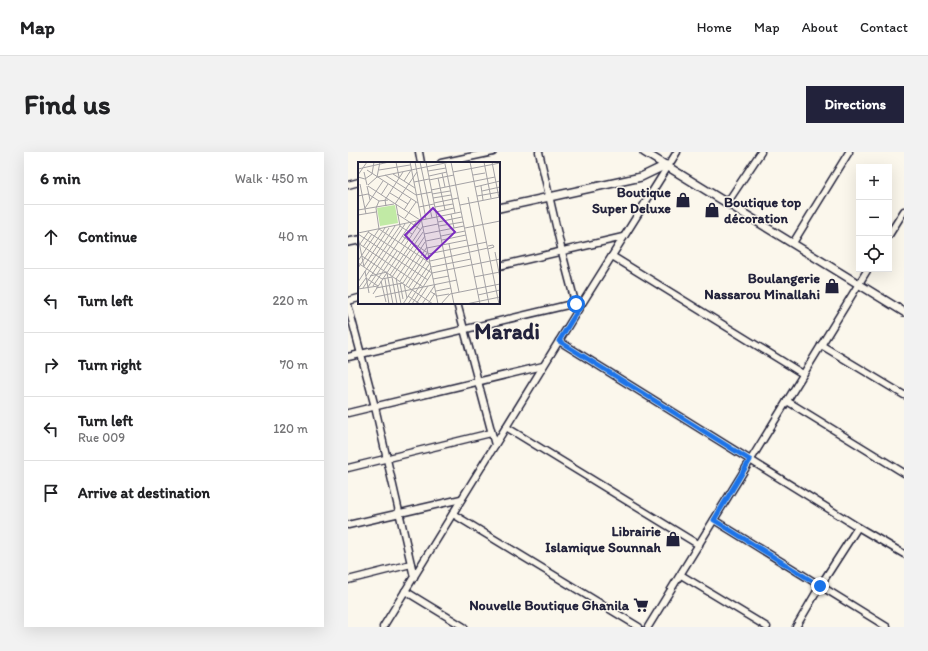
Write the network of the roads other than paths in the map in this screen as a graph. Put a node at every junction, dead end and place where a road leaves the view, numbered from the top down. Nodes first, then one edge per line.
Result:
1 (419, 152) edge
2 (493, 152) edge
3 (539, 152) edge
4 (644, 152) edge
5 (677, 152) edge
6 (762, 152) edge
7 (849, 152) edge
8 (652, 155) edge
9 (421, 162) edge
10 (447, 162) edge
11 (667, 166) junction
12 (358, 182) edge
13 (348, 185) edge
14 (549, 196) junction
15 (727, 203) junction
16 (500, 208) edge
17 (904, 211) edge
18 (901, 221) edge
19 (892, 232) edge
20 (623, 238) junction
21 (358, 240) edge
22 (348, 242) edge
23 (793, 243) junction
24 (562, 252) junction
25 (612, 256) junction
26 (500, 266) edge
27 (866, 272) edge
28 (859, 284) junction
29 (358, 298) edge
30 (348, 301) edge
31 (457, 304) edge
32 (348, 305) edge
33 (577, 307) junction
34 (904, 312) edge
35 (465, 329) junction
36 (559, 341) junction
37 (821, 345) junction
38 (361, 354) junction
39 (348, 357) edge
40 (543, 366) junction
41 (803, 374) junction
42 (479, 382) junction
43 (904, 395) edge
44 (787, 401) junction
45 (374, 407) junction
46 (348, 413) edge
47 (506, 427) junction
48 (491, 434) junction
49 (495, 445) junction
50 (387, 459) junction
51 (750, 460) junction
52 (348, 468) edge
53 (904, 473) edge
54 (462, 499) junction
55 (400, 513) junction
56 (453, 514) junction
57 (714, 520) junction
58 (348, 525) edge
59 (858, 528) junction
60 (699, 545) junction
61 (904, 554) edge
62 (411, 564) junction
63 (681, 575) junction
64 (414, 576) junction
65 (348, 580) edge
66 (820, 586) junction
67 (405, 592) junction
68 (383, 627) edge
69 (464, 627) edge
70 (639, 627) edge
71 (648, 627) edge
72 (766, 627) edge
73 (796, 627) edge
74 (887, 627) edge

1 - 9 street
2 - 10 street
3 - 14 street
4 - 8 street
5 - 11 street
6 - 15 street
7 - 23 street
8 - 11 street
11 - 14 street
11 - 15 street
11 - 20 street
12 - 13 street
14 - 16 street
14 - 24 street
15 - 23 street
17 - 18 street
18 - 19 street
20 - 24 street
20 - 25 street
21 - 22 street
23 - 28 street
24 - 26 street
24 - 33 street
25 - 33 street
25 - 41 street
27 - 28 street
28 - 34 street
28 - 37 street
29 - 30 street
31 - 35 street
32 - 38 street
33 - 35 street
33 - 36 street
35 - 38 street
35 - 42 street
36 - 40 street
36 - 51 street
37 - 41 street
37 - 43 street
38 - 39 street
38 - 45 street
40 - 42 street
40 - 47 street
41 - 44 street
42 - 45 street
42 - 48 street
44 - 51 street
44 - 53 street
45 - 46 street
45 - 50 street
47 - 49 street
47 - 60 street
48 - 49 street
48 - 50 street
49 - 54 street
50 - 52 street
50 - 55 street
51 - 57 street
51 - 59 street
54 - 55 street
54 - 56 street
55 - 58 street
55 - 62 street
56 - 64 street
56 - 70 street
57 - 60 street
57 - 66 street
59 - 61 street
59 - 66 street
60 - 63 street
62 - 64 street
62 - 65 street
63 - 71 street
63 - 72 street
64 - 67 street
66 - 73 street
66 - 74 street
67 - 68 street
67 - 69 street

